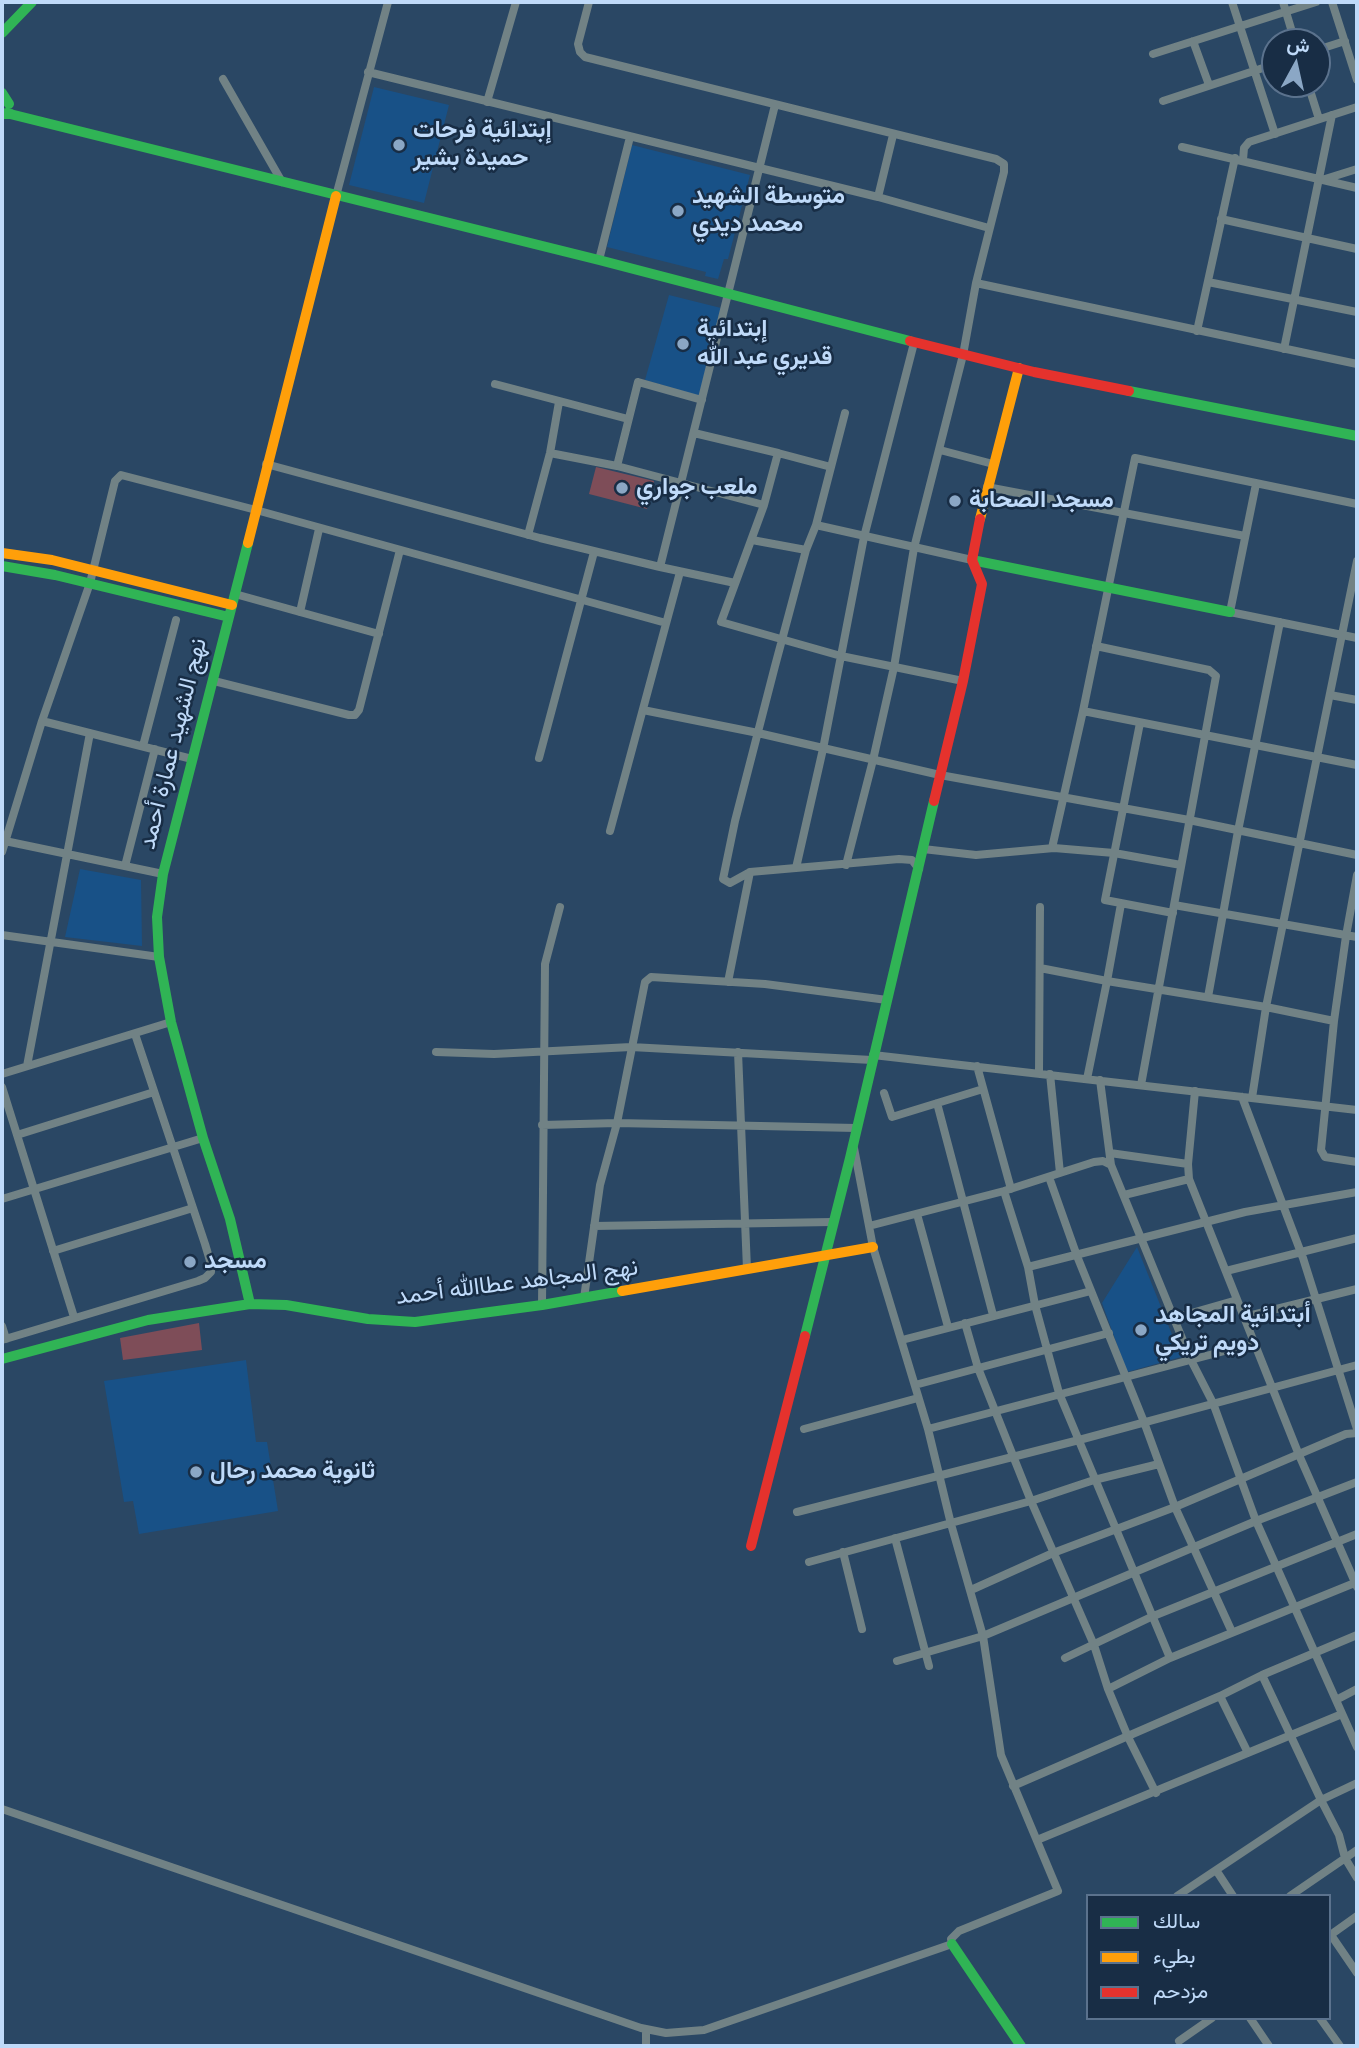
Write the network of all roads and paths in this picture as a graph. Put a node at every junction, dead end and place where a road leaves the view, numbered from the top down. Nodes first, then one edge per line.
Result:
1 (32, 2) edge
2 (388, 2) edge
3 (516, 2) edge
4 (589, 2) edge
5 (1232, 2) edge
6 (1283, 2) edge
7 (1316, 2) edge
8 (1332, 2) edge
9 (1286, 12) junction
10 (1240, 26) junction
11 (1291, 28) edge
12 (2, 33) edge
13 (1194, 41) junction
14 (1345, 41) junction
15 (1331, 46) edge
16 (1153, 54) dead end
17 (1261, 69) edge
18 (1254, 71) junction
19 (368, 72) junction
20 (223, 79) dead end
21 (1357, 80) edge
22 (1209, 85) junction
23 (2, 93) edge
24 (1312, 98) edge
25 (1163, 101) dead end
26 (487, 102) junction
27 (775, 105) junction
28 (1357, 107) edge
29 (5, 109) edge
30 (1332, 115) junction
31 (1319, 119) junction
32 (1275, 134) junction
33 (893, 135) junction
34 (630, 137) junction
35 (1182, 147) dead end
36 (1239, 159) junction
37 (760, 168) junction
38 (1357, 169) edge
39 (1320, 180) junction
40 (282, 182) junction
41 (1357, 188) edge
42 (336, 196) junction
43 (878, 197) junction
44 (1221, 219) junction
45 (989, 228) junction
46 (1307, 238) junction
47 (1357, 248) edge
48 (599, 260) junction
49 (1208, 282) junction
50 (976, 283) junction
51 (729, 295) junction
52 (1294, 299) junction
53 (1357, 312) edge
54 (1196, 331) junction
55 (914, 342) junction
56 (1284, 349) junction
57 (963, 355) junction
58 (1357, 364) edge
59 (1019, 369) junction
60 (495, 384) dead end
61 (702, 400) junction
62 (559, 402) junction
63 (845, 413) dead end
64 (628, 419) junction
65 (694, 433) junction
66 (1357, 436) edge
67 (940, 450) junction
68 (550, 453) junction
69 (778, 453) junction
70 (267, 464) junction
71 (993, 464) junction
72 (617, 466) junction
73 (831, 467) junction
74 (681, 483) junction
75 (1256, 484) junction
76 (987, 487) junction
77 (1357, 504) edge
78 (764, 505) junction
79 (256, 510) junction
80 (1122, 514) junction
81 (816, 525) junction
82 (319, 529) junction
83 (528, 535) junction
84 (1245, 536) junction
85 (864, 537) junction
86 (752, 540) junction
87 (914, 548) junction
88 (400, 550) junction
89 (806, 550) junction
90 (594, 552) junction
91 (2, 553) edge
92 (972, 559) junction
93 (1357, 561) edge
94 (2, 566) edge
95 (660, 567) junction
96 (93, 571) junction
97 (680, 572) junction
98 (1356, 573) edge
99 (90, 583) junction
100 (734, 583) junction
101 (1107, 588) junction
102 (581, 599) junction
103 (234, 600) junction
104 (300, 612) junction
105 (1230, 612) junction
106 (229, 617) junction
107 (176, 620) dead end
108 (1280, 622) junction
109 (666, 623) junction
110 (379, 634) junction
111 (1343, 635) junction
112 (1357, 638) edge
113 (782, 640) junction
114 (1096, 646) junction
115 (841, 656) junction
116 (894, 667) junction
117 (214, 681) junction
118 (963, 681) junction
119 (1330, 695) junction
120 (1357, 700) edge
121 (643, 710) junction
122 (1083, 711) junction
123 (42, 721) junction
124 (1140, 723) junction
125 (90, 733) junction
126 (758, 733) junction
127 (1205, 736) junction
128 (1255, 744) junction
129 (143, 746) junction
130 (155, 749) junction
131 (823, 749) junction
132 (1317, 757) junction
133 (539, 758) dead end
134 (192, 759) junction
135 (873, 760) junction
136 (1357, 765) edge
137 (940, 775) junction
138 (1063, 797) junction
139 (1123, 808) junction
140 (1189, 820) junction
141 (610, 831) dead end
142 (1238, 831) junction
143 (5, 841) junction
144 (1299, 842) junction
145 (1052, 848) junction
146 (923, 849) junction
147 (2, 852) edge
148 (1114, 853) junction
149 (67, 854) junction
150 (1357, 855) edge
151 (846, 865) junction
152 (1181, 865) junction
153 (125, 866) junction
154 (796, 867) junction
155 (919, 869) junction
156 (750, 872) junction
157 (163, 874) junction
158 (1357, 875) edge
159 (1121, 904) junction
160 (560, 907) dead end
161 (1040, 907) dead end
162 (1173, 909) junction
163 (1224, 914) junction
164 (1283, 924) junction
165 (2, 934) edge
166 (1346, 936) junction
167 (1357, 937) edge
168 (51, 941) junction
169 (159, 957) junction
170 (1040, 968) junction
171 (1107, 981) junction
172 (728, 982) junction
173 (1158, 988) junction
174 (1208, 997) junction
175 (887, 1000) junction
176 (1266, 1007) junction
177 (1334, 1021) junction
178 (171, 1022) junction
179 (135, 1034) junction
180 (631, 1047) junction
181 (436, 1052) dead end
182 (543, 1052) junction
183 (738, 1052) junction
184 (872, 1057) junction
185 (27, 1066) junction
186 (977, 1066) junction
187 (1040, 1073) junction
188 (2, 1074) edge
189 (1050, 1074) junction
190 (1087, 1079) junction
191 (1100, 1080) junction
192 (1141, 1085) junction
193 (2, 1087) edge
194 (983, 1089) junction
195 (1195, 1091) junction
196 (154, 1092) junction
197 (884, 1093) dead end
198 (1247, 1097) junction
199 (937, 1103) junction
200 (1326, 1107) junction
201 (1357, 1110) edge
202 (617, 1123) junction
203 (542, 1125) junction
204 (742, 1125) junction
205 (856, 1128) junction
206 (17, 1135) junction
207 (203, 1138) junction
208 (853, 1141) junction
209 (173, 1148) junction
210 (1110, 1153) junction
211 (1357, 1162) edge
212 (1188, 1164) junction
213 (1111, 1165) junction
214 (1060, 1173) junction
215 (1049, 1177) junction
216 (1189, 1179) junction
217 (34, 1189) junction
218 (1007, 1190) junction
219 (1357, 1192) edge
220 (1124, 1195) junction
221 (2, 1199) edge
222 (964, 1202) junction
223 (1282, 1205) junction
224 (193, 1208) junction
225 (917, 1214) junction
226 (832, 1222) junction
227 (1206, 1222) junction
228 (744, 1223) junction
229 (594, 1226) junction
230 (869, 1226) junction
231 (1142, 1238) junction
232 (1357, 1238) edge
233 (873, 1247) junction
234 (53, 1251) junction
235 (1301, 1252) junction
236 (825, 1255) junction
237 (1077, 1256) junction
238 (1028, 1267) junction
239 (747, 1269) junction
240 (1226, 1271) junction
241 (1357, 1289) edge
242 (1091, 1291) junction
243 (584, 1298) junction
244 (1317, 1299) junction
245 (1237, 1300) junction
246 (250, 1304) junction
247 (1035, 1305) junction
248 (542, 1306) junction
249 (993, 1315) junction
250 (74, 1317) junction
251 (1244, 1317) junction
252 (1174, 1318) junction
253 (965, 1323) junction
254 (2, 1326) edge
255 (948, 1327) junction
256 (1109, 1333) junction
257 (4, 1340) edge
258 (902, 1340) junction
259 (1255, 1343) junction
260 (1047, 1350) junction
261 (2, 1359) edge
262 (1191, 1360) junction
263 (1357, 1365) edge
264 (978, 1368) junction
265 (1339, 1370) junction
266 (1126, 1377) junction
267 (915, 1385) junction
268 (1273, 1387) junction
269 (1059, 1393) junction
270 (918, 1398) junction
271 (1213, 1403) junction
272 (995, 1411) junction
273 (1144, 1422) junction
274 (804, 1429) dead end
275 (928, 1429) junction
276 (1357, 1431) edge
277 (1079, 1440) junction
278 (1013, 1455) junction
279 (1299, 1455) junction
280 (1158, 1464) junction
281 (938, 1475) junction
282 (1240, 1479) junction
283 (1094, 1480) junction
284 (1357, 1482) edge
285 (1317, 1497) junction
286 (1031, 1501) junction
287 (1175, 1507) junction
288 (797, 1512) dead end
289 (1256, 1521) junction
290 (951, 1524) junction
291 (1116, 1530) junction
292 (1357, 1534) edge
293 (895, 1538) junction
294 (1336, 1542) junction
295 (751, 1545) dead end
296 (1193, 1548) junction
297 (843, 1552) junction
298 (1054, 1553) junction
299 (809, 1562) dead end
300 (1276, 1567) junction
301 (1133, 1575) junction
302 (1357, 1584) edge
303 (971, 1590) junction
304 (1213, 1591) junction
305 (1074, 1598) junction
306 (1294, 1608) junction
307 (1151, 1617) junction
308 (862, 1629) dead end
309 (1232, 1632) junction
310 (1357, 1635) edge
311 (983, 1636) junction
312 (1094, 1645) junction
313 (926, 1652) junction
314 (1316, 1654) junction
315 (1065, 1658) dead end
316 (1170, 1658) junction
317 (897, 1661) dead end
318 (929, 1666) dead end
319 (1262, 1675) junction
320 (1108, 1689) junction
321 (1357, 1689) edge
322 (1220, 1696) junction
323 (1336, 1700) junction
324 (1342, 1714) junction
325 (1289, 1735) junction
326 (1128, 1737) junction
327 (1357, 1743) edge
328 (1248, 1753) junction
329 (1357, 1783) edge
330 (1013, 1786) junction
331 (1156, 1793) junction
332 (1321, 1800) junction
333 (2, 1809) edge
334 (1037, 1840) junction
335 (1357, 1850) edge
336 (1345, 1858) junction
337 (1216, 1870) junction
338 (1357, 1878) edge
339 (1180, 1894) edge
340 (1232, 1894) edge
341 (1293, 1894) edge
342 (1357, 1916) edge
343 (1331, 1935) edge
344 (1331, 1937) edge
345 (951, 1944) junction
346 (1357, 1973) edge
347 (1209, 2020) edge
348 (1251, 2020) edge
349 (1321, 2020) edge
350 (646, 2030) junction
351 (1180, 2042) dead end
352 (646, 2046) edge
353 (1021, 2046) edge
354 (1269, 2046) edge
355 (1340, 2046) edge

1 - 12 street
2 - 19 street
3 - 26 street
4 - 27 street
5 - 10 street
6 - 9 street
7 - 9 street
8 - 14 street
9 - 10 street
9 - 11 street
10 - 13 street
10 - 18 street
13 - 16 street
13 - 22 street
14 - 15 street
14 - 21 street
17 - 18 street
18 - 22 street
18 - 32 street
19 - 26 street
19 - 42 street
20 - 40 street
22 - 25 street
23 - 29 street
24 - 31 street
26 - 34 street
27 - 33 street
27 - 37 street
28 - 30 street
29 - 40 street
30 - 31 street
30 - 39 street
31 - 32 street
32 - 36 street
33 - 43 street
33 - 45 street
34 - 37 street
34 - 48 street
35 - 36 street
36 - 39 street
36 - 44 street
37 - 43 street
37 - 51 street
38 - 39 street
39 - 41 street
39 - 46 street
40 - 42 street
42 - 48 street
42 - 70 street, نهج الشهيد عمارة أحمد
43 - 45 street
44 - 46 street
44 - 49 street
45 - 50 street
46 - 47 street
46 - 52 street
48 - 51 street
49 - 52 street
49 - 54 street
50 - 54 street
50 - 57 street
51 - 55 street
51 - 61 street
52 - 53 street
52 - 56 street
54 - 56 street
55 - 57 street
55 - 85 street
56 - 58 street
57 - 59 street
57 - 67 street
59 - 66 street
59 - 71 street
60 - 62 street
61 - 64 street
61 - 65 street
62 - 64 street
62 - 68 street
63 - 73 street
64 - 72 street
65 - 69 street
65 - 74 street
67 - 71 street
67 - 87 street
68 - 72 street
68 - 83 street
69 - 73 street
69 - 78 street
70 - 79 street, نهج الشهيد عمارة أحمد
70 - 83 street
71 - 76 street
72 - 74 street
73 - 81 street
74 - 78 street
74 - 95 street
75 - 77 street
75 - 80 street
75 - 84 street
76 - 80 street
76 - 92 street
78 - 86 street
79 - 82 street
79 - 96 street
79 - 103 street, نهج الشهيد عمارة أحمد
80 - 84 street
80 - 101 street
81 - 85 street
81 - 89 street
82 - 88 street
82 - 104 street
83 - 90 street
84 - 105 street
85 - 87 street
85 - 115 street
86 - 89 street
86 - 100 street
87 - 92 street
87 - 116 street
88 - 102 street
88 - 110 street
89 - 113 street
90 - 95 street
90 - 102 street
91 - 96 street
92 - 101 street
92 - 118 street
93 - 98 street
94 - 99 street
95 - 97 street
96 - 99 street
96 - 103 street
97 - 100 street
97 - 109 street
98 - 111 street
99 - 106 street
99 - 123 street
100 - 113 street
101 - 105 street
101 - 114 street
102 - 109 street
102 - 133 street
103 - 104 street
103 - 106 street, نهج الشهيد عمارة أحمد
104 - 110 street
105 - 108 street
106 - 117 street, نهج الشهيد عمارة أحمد
107 - 129 street
108 - 111 street
108 - 128 street
109 - 121 street
110 - 117 street
111 - 112 street
111 - 119 street
113 - 115 street
113 - 126 street
114 - 122 street
114 - 127 street
115 - 116 street
115 - 131 street
116 - 118 street
116 - 135 street
117 - 134 street, نهج الشهيد عمارة أحمد
118 - 137 street
119 - 120 street
119 - 132 street
121 - 126 street
121 - 141 street
122 - 124 street
122 - 138 street
123 - 125 street
123 - 143 street
124 - 127 street
124 - 139 street
125 - 129 street
125 - 149 street
126 - 131 street
126 - 156 street
127 - 128 street
127 - 140 street
128 - 132 street
128 - 142 street
129 - 130 street
130 - 134 street
130 - 153 street
131 - 135 street
131 - 154 street
132 - 136 street
132 - 144 street
134 - 157 street, نهج الشهيد عمارة أحمد
135 - 137 street
135 - 151 street
137 - 138 street
137 - 146 street
138 - 139 street
138 - 145 street
139 - 140 street
139 - 148 street
140 - 142 street
140 - 152 street
142 - 144 street
142 - 163 street
143 - 147 street
143 - 149 street
144 - 150 street
144 - 164 street
145 - 146 street
145 - 148 street
146 - 155 street
148 - 152 street
148 - 159 street
149 - 153 street
149 - 168 street
151 - 154 street
151 - 155 street
152 - 162 street
153 - 157 street
154 - 156 street
155 - 175 street
156 - 172 street
157 - 169 street, نهج الشهيد عمارة أحمد
158 - 166 street
159 - 162 street
159 - 171 street
160 - 182 street
161 - 170 street
162 - 163 street
162 - 173 street
163 - 164 street
163 - 174 street
164 - 166 street
164 - 176 street
165 - 168 street
166 - 167 street
166 - 177 street
168 - 169 street
168 - 185 street
169 - 178 street, نهج الشهيد عمارة أحمد
170 - 171 street
170 - 187 street
171 - 173 street
171 - 190 street
172 - 175 street
172 - 180 street
173 - 174 street
173 - 192 street
174 - 176 street
175 - 184 street
176 - 177 street
176 - 198 street
177 - 200 street
178 - 179 street
178 - 207 street, نهج الشهيد عمارة أحمد
179 - 185 street
179 - 196 street
180 - 182 street
180 - 183 street
180 - 202 street
181 - 182 street
182 - 203 street
183 - 184 street
183 - 204 street
184 - 186 street
184 - 205 street
185 - 188 street
186 - 187 street
186 - 194 street
187 - 189 street
189 - 190 street
189 - 214 street
190 - 191 street
191 - 192 street
191 - 210 street
192 - 195 street
193 - 206 street
194 - 199 street
194 - 218 street
195 - 198 street
195 - 212 street
196 - 206 street
196 - 209 street
197 - 199 street
198 - 200 street
198 - 223 street
199 - 222 street
200 - 201 street
200 - 211 street
202 - 203 street
202 - 204 street
202 - 229 street
203 - 248 street
204 - 205 street
204 - 228 street
205 - 208 street
206 - 217 street
207 - 209 street
207 - 246 street, نهج الشهيد عمارة أحمد
208 - 226 street
208 - 230 street
209 - 217 street
209 - 224 street
210 - 212 street
210 - 213 street
212 - 216 street
213 - 214 street
213 - 220 street
214 - 215 street
215 - 218 street
215 - 237 street
216 - 220 street
216 - 227 street
217 - 221 street
217 - 234 street
218 - 222 street
218 - 238 street
219 - 223 street
220 - 231 street
222 - 225 street
222 - 249 street
223 - 227 street
223 - 235 street
224 - 234 street
224 - 250 street
225 - 230 street
225 - 255 street
226 - 228 street
226 - 236 street
227 - 231 street
227 - 240 street
228 - 229 street
228 - 239 street
229 - 243 street
230 - 233 street
231 - 237 street
231 - 252 street
232 - 235 street
233 - 236 street, نهج المجاهد عطاالله أحمد
233 - 258 street
234 - 250 street
235 - 240 street
235 - 244 street
236 - 239 street, نهج المجاهد عطاالله أحمد
236 - 295 street
237 - 238 street
237 - 242 street
238 - 247 street
239 - 243 street, نهج المجاهد عطاالله أحمد
240 - 245 street
241 - 244 street
242 - 247 street
242 - 256 street
243 - 248 street, نهج المجاهد عطاالله أحمد
244 - 251 street
244 - 265 street
245 - 251 street
245 - 252 street
246 - 248 street, نهج المجاهد عطاالله أحمد
246 - 261 street, نهج المجاهد عطاالله أحمد
247 - 249 street
247 - 260 street
249 - 253 street
250 - 257 street
251 - 259 street
252 - 262 street
253 - 255 street
253 - 264 street
254 - 257 street
255 - 258 street
256 - 260 street
256 - 266 street
258 - 267 street
259 - 262 street
259 - 268 street
260 - 264 street
260 - 269 street
262 - 266 street
262 - 271 street
263 - 265 street
264 - 267 street
264 - 272 street
265 - 268 street
265 - 276 street
266 - 269 street
266 - 273 street
267 - 270 street
268 - 271 street
268 - 279 street
269 - 272 street
269 - 277 street
270 - 274 street
270 - 275 street
271 - 273 street
271 - 282 street
272 - 275 street
272 - 278 street
273 - 277 street
273 - 280 street
275 - 281 street
276 - 279 street
277 - 278 street
277 - 283 street
278 - 281 street
278 - 286 street
279 - 282 street
279 - 285 street
280 - 283 street
280 - 287 street
281 - 288 street
281 - 290 street
282 - 287 street
282 - 289 street
283 - 286 street
283 - 291 street
284 - 285 street
285 - 289 street
285 - 294 street
286 - 290 street
286 - 298 street
287 - 291 street
287 - 296 street
289 - 296 street
289 - 300 street
290 - 293 street
290 - 303 street
291 - 298 street
291 - 301 street
292 - 294 street
293 - 297 street
293 - 313 street
294 - 300 street
294 - 302 street
296 - 301 street
296 - 304 street
297 - 299 street
297 - 308 street
298 - 303 street
298 - 305 street
300 - 304 street
300 - 306 street
301 - 305 street
301 - 307 street
302 - 306 street
303 - 311 street
304 - 307 street
304 - 309 street
305 - 311 street
305 - 312 street
306 - 309 street
306 - 314 street
307 - 312 street
307 - 316 street
309 - 316 street
310 - 314 street
311 - 313 street
311 - 330 street
312 - 315 street
312 - 320 street
313 - 317 street
313 - 318 street
314 - 319 street
314 - 323 street
316 - 320 street
319 - 322 street
319 - 325 street
320 - 326 street
321 - 323 street
322 - 326 street
322 - 328 street
323 - 324 street
324 - 325 street
324 - 327 street
325 - 328 street
325 - 332 street
326 - 330 street
326 - 331 street
328 - 331 street
329 - 332 street
330 - 334 street
331 - 334 street
332 - 336 street
332 - 337 street
333 - 350 street
334 - 345 street
335 - 336 street
336 - 338 street
336 - 341 street
337 - 339 street
337 - 340 street
342 - 343 street
344 - 346 street
345 - 350 street
345 - 353 street
347 - 351 street
348 - 354 street
349 - 355 street
350 - 352 street

